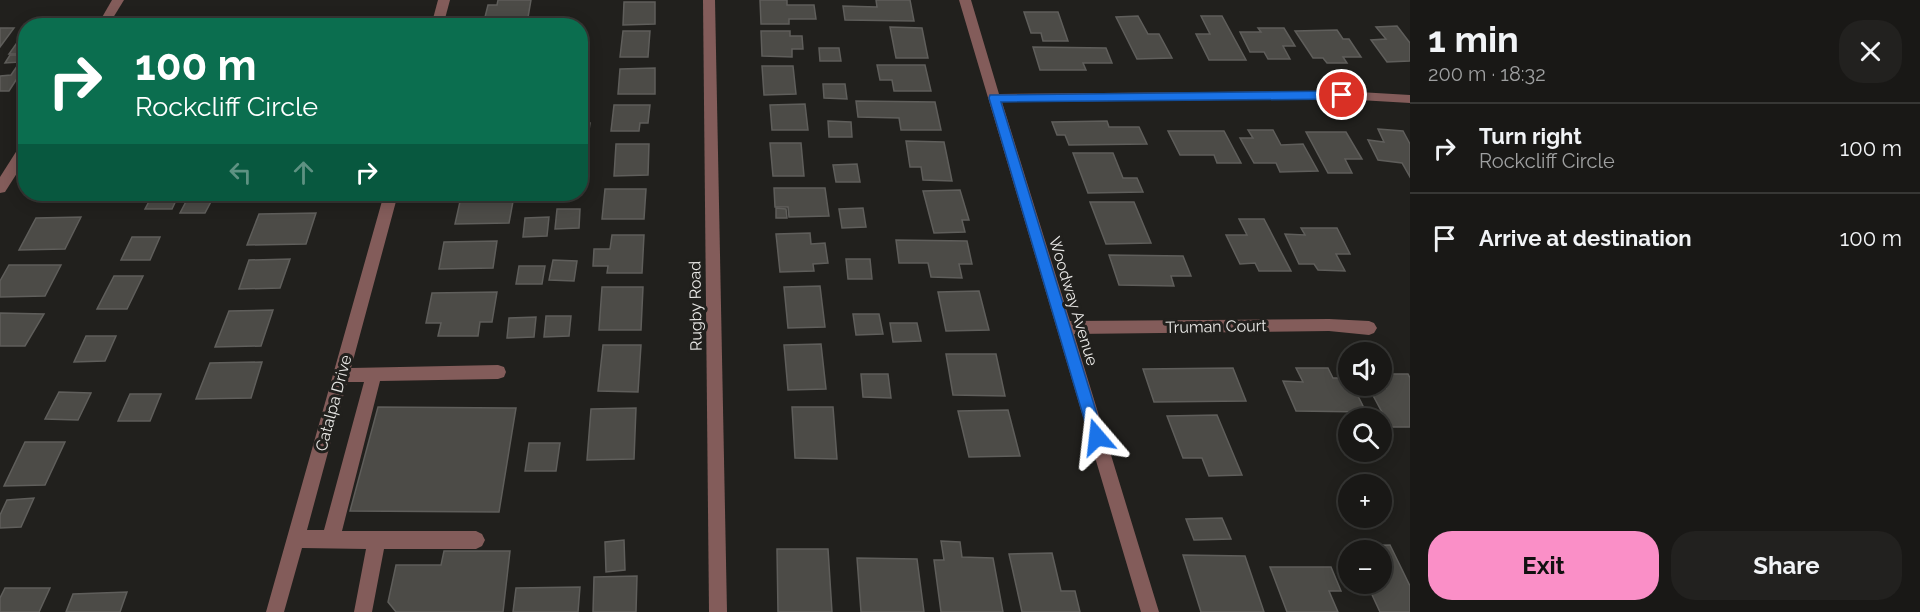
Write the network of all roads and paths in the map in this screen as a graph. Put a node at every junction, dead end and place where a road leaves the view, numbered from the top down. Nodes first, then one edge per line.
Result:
1 (118, 0) edge
2 (444, 0) edge
3 (709, 0) edge
4 (965, 0) edge
5 (107, 18) edge
6 (439, 18) edge
7 (994, 98) junction
8 (1410, 99) edge
9 (18, 160) edge
10 (0, 188) edge
11 (389, 201) edge
12 (1064, 328) junction
13 (1369, 328) dead end
14 (498, 372) dead end
15 (341, 375) junction
16 (374, 375) junction
17 (295, 539) junction
18 (331, 539) junction
19 (377, 540) junction
20 (476, 540) dead end
21 (275, 612) edge
22 (363, 612) edge
23 (718, 612) edge
24 (1150, 612) edge

1 - 5 street
2 - 6 street
3 - 23 street, Rugby Road
4 - 7 street, Woodway Avenue
7 - 8 street
7 - 12 street, Woodway Avenue
9 - 10 street
11 - 15 street, Catalpa Drive
12 - 13 street, Truman Court
12 - 24 street, Woodway Avenue
14 - 16 street
15 - 16 street
15 - 17 street, Catalpa Drive
16 - 18 street
17 - 18 street
17 - 21 street, Catalpa Drive
18 - 19 street
19 - 20 street
19 - 22 street

